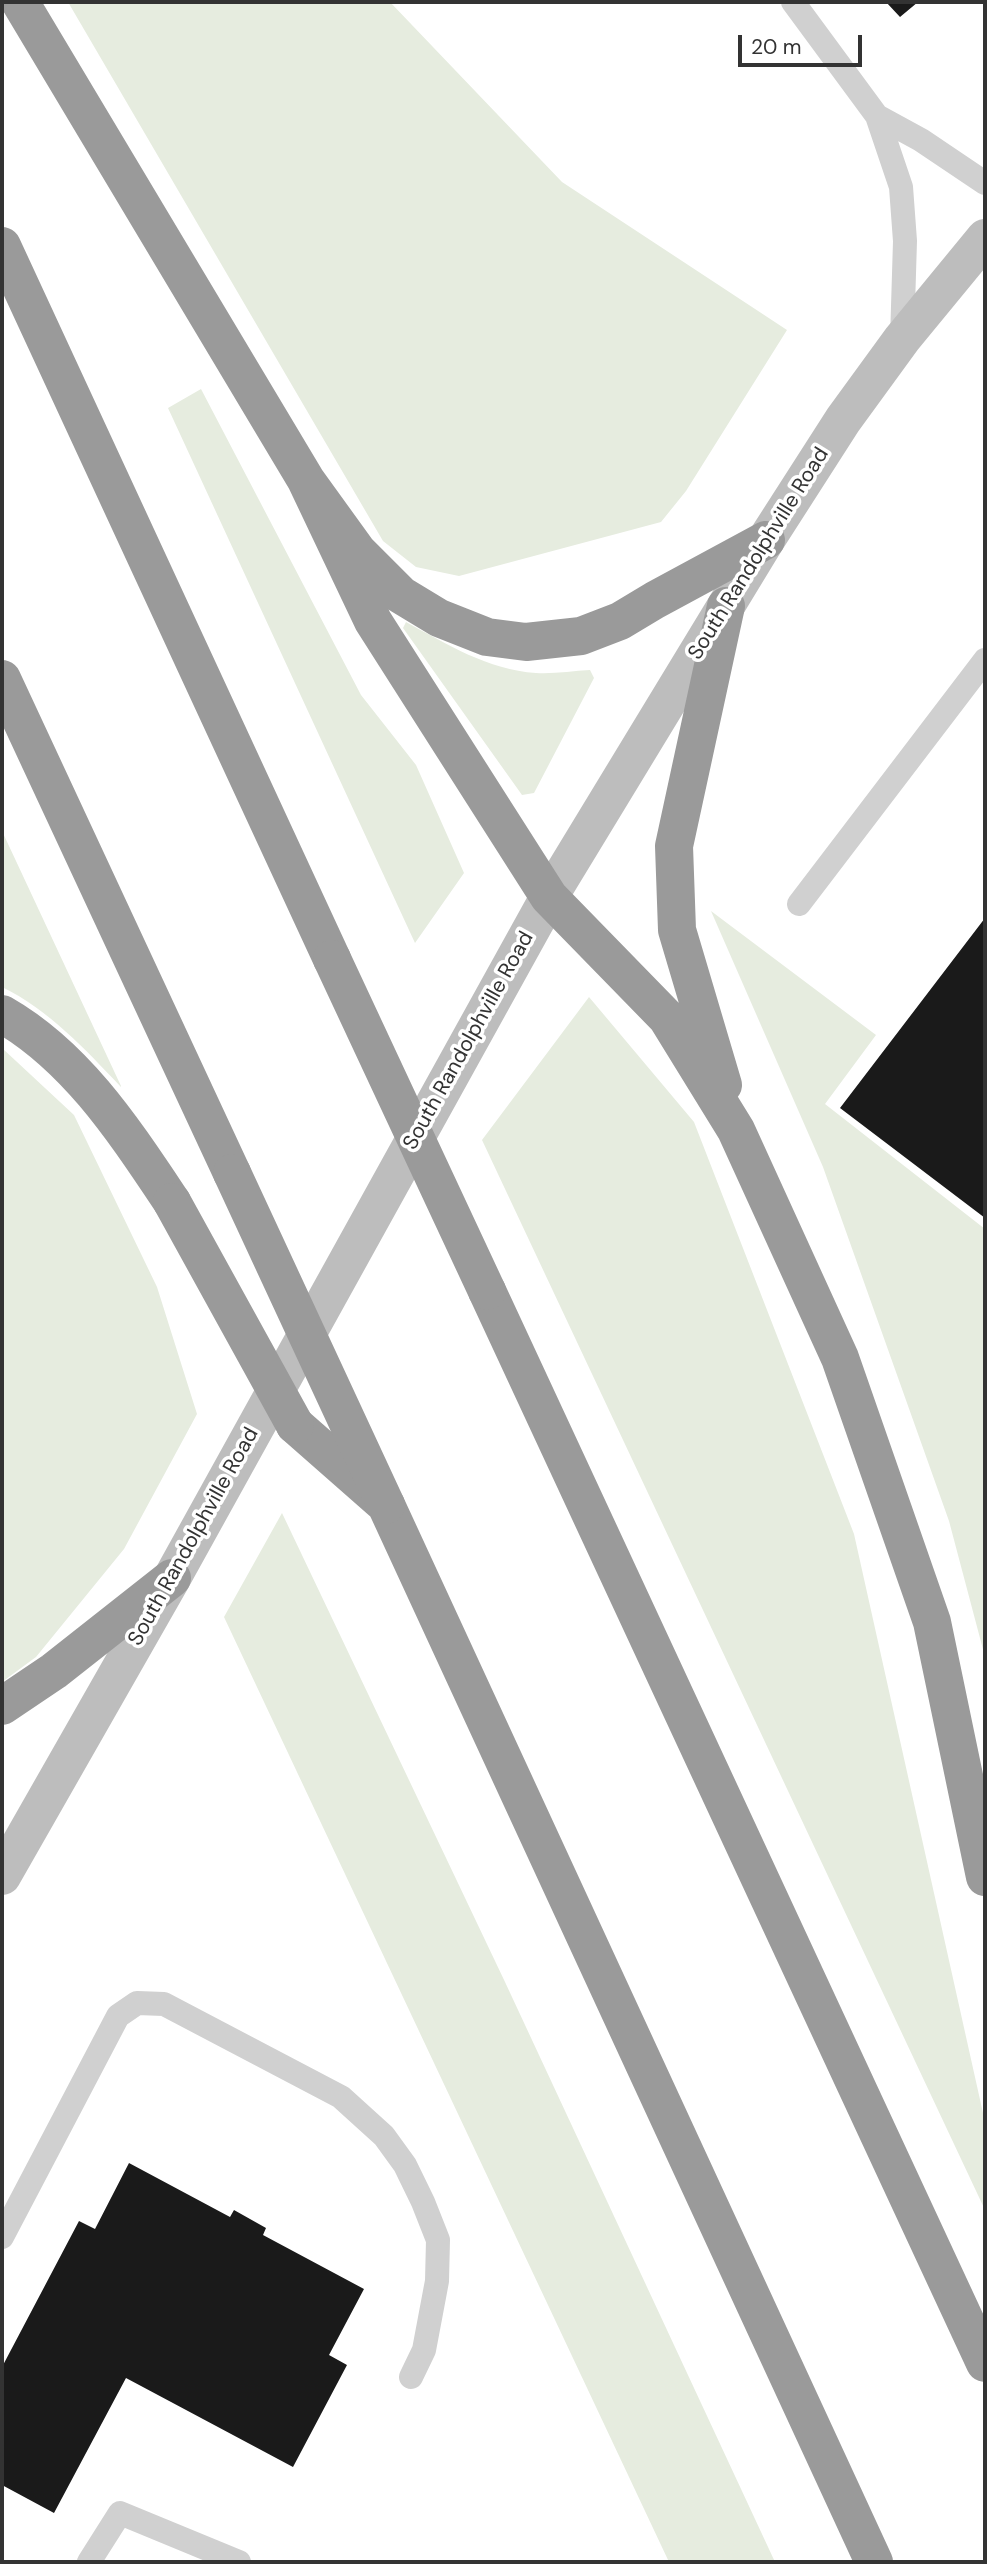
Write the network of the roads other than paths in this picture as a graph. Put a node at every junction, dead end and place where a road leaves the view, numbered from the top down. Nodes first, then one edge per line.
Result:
1 (20, 2) edge
2 (793, 2) edge
3 (877, 116) junction
4 (985, 183) edge
5 (985, 238) edge
6 (2, 246) edge
7 (902, 339) junction
8 (306, 480) junction
9 (766, 540) junction
10 (726, 606) junction
11 (985, 660) edge
12 (2, 679) edge
13 (549, 897) junction
14 (799, 904) dead end
15 (2, 1014) edge
16 (736, 1130) junction
17 (386, 1505) junction
18 (172, 1578) junction
19 (2, 1706) edge
20 (2, 1876) edge
21 (985, 1877) edge
22 (2, 2237) edge
23 (985, 2362) edge
24 (411, 2377) dead end
25 (89, 2562) edge
26 (239, 2562) edge
27 (874, 2562) edge

1 - 8 highway
2 - 3 lane
3 - 4 lane
3 - 7 lane
5 - 7 main road, South Randolphville Road
6 - 23 highway, bridge
7 - 9 main road, South Randolphville Road
8 - 9 highway
8 - 13 highway
9 - 10 main road, South Randolphville Road
10 - 13 main road, South Randolphville Road
10 - 16 highway
11 - 14 lane
12 - 17 highway, bridge
13 - 16 highway
13 - 18 main road, South Randolphville Road
15 - 17 highway, bridge
16 - 21 highway
17 - 27 highway
18 - 19 highway
18 - 20 main road, South Randolphville Road
22 - 24 lane
25 - 26 lane

